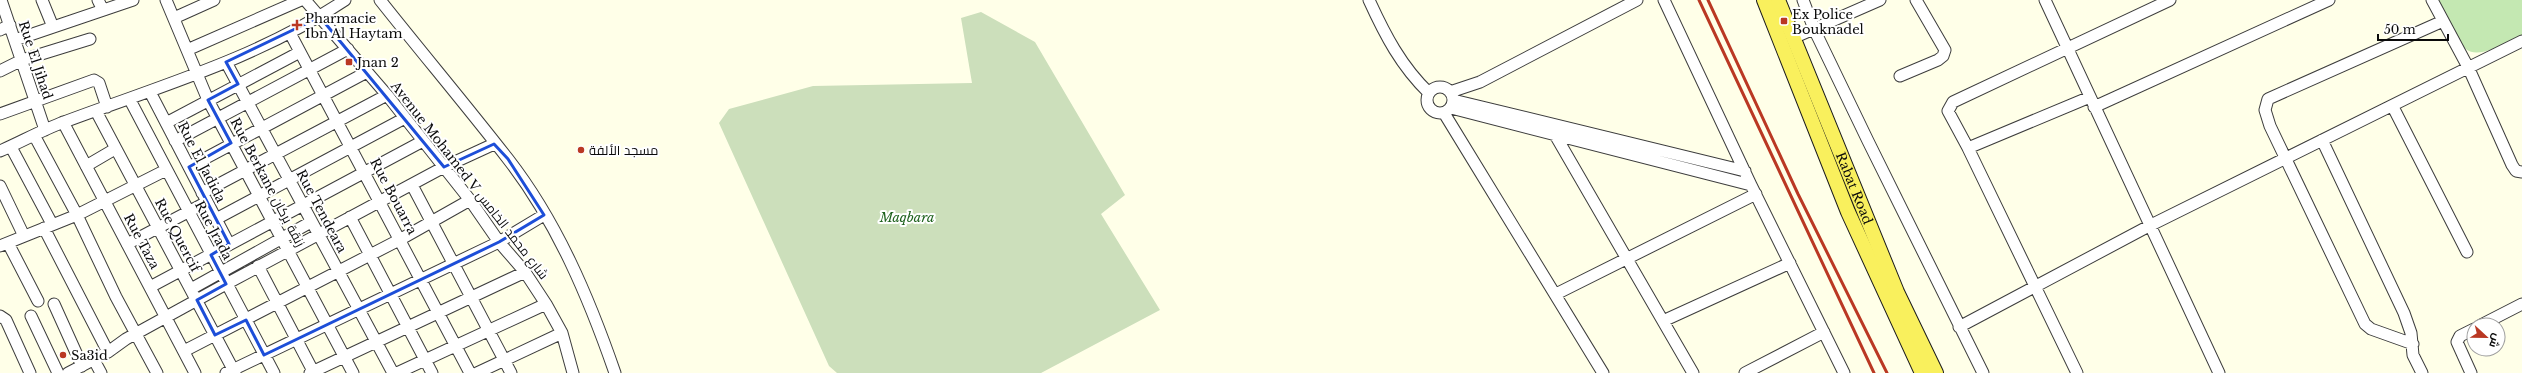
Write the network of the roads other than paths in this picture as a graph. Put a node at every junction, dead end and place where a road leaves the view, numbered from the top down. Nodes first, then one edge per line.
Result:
1 (1, 0) edge
2 (42, 0) edge
3 (133, 0) edge
4 (166, 0) edge
5 (214, 0) edge
6 (301, 0) edge
7 (305, 0) edge
8 (345, 0) edge
9 (380, 0) edge
10 (1369, 0) edge
11 (1637, 0) edge
12 (1664, 0) edge
13 (1764, 0) edge
14 (1778, 0) edge
15 (1803, 0) edge
16 (1880, 0) edge
17 (1916, 0) edge
18 (2045, 0) edge
19 (2170, 0) edge
20 (2329, 0) edge
21 (2432, 0) edge
22 (2158, 2) edge
23 (101, 5) edge
24 (320, 17) junction
25 (174, 18) junction
26 (2443, 21) junction
27 (5, 27) edge
28 (53, 27) junction
29 (1814, 29) junction
30 (290, 33) junction
31 (1793, 38) junction
32 (90, 39) dead end
33 (15, 40) junction
34 (2522, 41) edge
35 (2069, 48) junction
36 (348, 49) junction
37 (187, 50) junction
38 (300, 52) junction
39 (22, 60) junction
40 (226, 62) junction
41 (2469, 68) junction
42 (309, 69) junction
43 (0, 71) edge
44 (368, 72) junction
45 (196, 75) junction
46 (1900, 76) dead end
47 (238, 84) junction
48 (150, 92) junction
49 (1429, 93) junction
50 (387, 95) junction
51 (322, 96) junction
52 (34, 100) junction
53 (130, 100) junction
54 (208, 100) junction
55 (247, 101) junction
56 (2092, 102) junction
57 (1450, 103) junction
58 (2393, 106) junction
59 (102, 109) junction
60 (0, 114) edge
61 (218, 117) junction
62 (405, 118) junction
63 (63, 122) junction
64 (337, 122) junction
65 (166, 123) junction
66 (1551, 123) junction
67 (262, 128) junction
68 (45, 130) junction
69 (34, 135) junction
70 (1554, 136) junction
71 (2322, 140) junction
72 (175, 141) junction
73 (423, 141) junction
74 (231, 143) junction
75 (494, 144) junction
76 (10, 147) junction
77 (351, 147) junction
78 (1968, 148) junction
79 (115, 149) junction
80 (0, 151) edge
81 (276, 153) junction
82 (2285, 159) junction
83 (86, 166) junction
84 (189, 167) junction
85 (444, 167) junction
86 (166, 170) junction
87 (245, 170) junction
88 (1745, 171) junction
89 (2522, 172) edge
90 (365, 173) junction
91 (290, 179) junction
92 (412, 185) junction
93 (0, 186) edge
94 (135, 186) junction
95 (1753, 190) junction
96 (259, 196) junction
97 (205, 198) junction
98 (470, 200) junction
99 (381, 201) junction
100 (105, 202) junction
101 (303, 204) junction
102 (188, 212) junction
103 (77, 215) junction
104 (544, 215) junction
105 (350, 217) junction
106 (216, 219) junction
107 (273, 221) junction
108 (432, 221) junction
109 (311, 222) junction
110 (48, 226) junction
111 (2149, 226) junction
112 (158, 228) junction
113 (319, 235) junction
114 (24, 236) junction
115 (283, 238) junction
116 (401, 238) junction
117 (499, 242) junction
118 (4, 244) edge
119 (127, 244) junction
120 (229, 244) junction
121 (289, 250) junction
122 (2467, 252) dead end
123 (211, 255) junction
124 (370, 255) junction
125 (1624, 258) junction
126 (454, 263) junction
127 (1790, 263) junction
128 (258, 266) junction
129 (181, 271) junction
130 (339, 271) junction
131 (220, 272) junction
132 (525, 272) junction
133 (422, 279) junction
134 (226, 284) junction
135 (150, 287) junction
136 (307, 287) junction
137 (2035, 287) junction
138 (191, 289) junction
139 (390, 294) junction
140 (1556, 294) junction
141 (471, 297) junction
142 (197, 300) junction
143 (38, 302) dead end
144 (276, 303) junction
145 (54, 304) dead end
146 (546, 304) junction
147 (2522, 304) edge
148 (358, 310) junction
149 (439, 312) junction
150 (0, 316) edge
151 (31, 316) dead end
152 (166, 317) junction
153 (2497, 317) edge
154 (246, 320) junction
155 (1663, 321) junction
156 (327, 324) junction
157 (408, 327) junction
158 (1959, 327) junction
159 (489, 330) junction
160 (1824, 332) junction
161 (136, 333) junction
162 (562, 333) junction
163 (2466, 333) edge
164 (215, 336) junction
165 (295, 338) junction
166 (376, 342) junction
167 (2413, 344) junction
168 (456, 345) junction
169 (184, 351) junction
170 (108, 352) junction
171 (264, 355) junction
172 (344, 357) junction
173 (94, 360) junction
174 (425, 360) junction
175 (504, 360) junction
176 (82, 366) junction
177 (231, 372) edge
178 (313, 372) edge
179 (570, 372) edge
180 (30, 373) edge
181 (58, 373) edge
182 (68, 373) edge
183 (101, 373) edge
184 (157, 373) edge
185 (195, 373) edge
186 (274, 373) edge
187 (353, 373) edge
188 (393, 373) edge
189 (396, 373) edge
190 (432, 373) edge
191 (470, 373) edge
192 (476, 373) edge
193 (511, 373) edge
194 (615, 373) edge
195 (1603, 373) edge
196 (1693, 373) edge
197 (1745, 373) edge
198 (1844, 373) edge
199 (1922, 373) edge
200 (1936, 373) edge
201 (1983, 373) edge
202 (2077, 373) edge
203 (2218, 373) edge
204 (2422, 373) edge
205 (2471, 373) edge

1 - 27 street, Rue El Jihad
2 - 28 street
3 - 23 street
4 - 25 street, Rue Berkane زنقة بركان
5 - 25 street
6 - 37 street
7 - 24 street, Avenue Mohamed V شارع محمد الخامس
8 - 24 street
9 - 75 street
10 - 49 street
11 - 57 street
12 - 88 street
13 - 199 main road, Rabat Road
14 - 31 main road, Rabat Road
15 - 29 street
16 - 29 street
17 - 46 street
18 - 35 street
19 - 22 street
20 - 56 street
21 - 26 street
22 - 35 street
23 - 28 street
24 - 30 street
24 - 36 street, Avenue Mohamed V شارع محمد الخامس
25 - 37 street, Rue Berkane زنقة بركان
26 - 41 street
26 - 82 street
27 - 33 street, Rue El Jihad
28 - 33 street
29 - 31 street
29 - 158 street
30 - 38 street, Rue Bouarra
30 - 40 street
31 - 200 main road, Rabat Road
32 - 39 street
33 - 39 street, Rue El Jihad
34 - 41 street
35 - 56 street
35 - 78 street
36 - 42 street
36 - 44 street, Avenue Mohamed V شارع محمد الخامس
37 - 45 street, Rue Berkane زنقة بركان
38 - 42 street, Rue Bouarra
38 - 47 street
39 - 43 street
39 - 52 street, Rue El Jihad
40 - 45 street
40 - 47 street, Rue Tendeara
41 - 58 street
41 - 89 street
42 - 51 street, Rue Bouarra
42 - 55 street
44 - 50 street, Avenue Mohamed V شارع محمد الخامس
44 - 51 street
45 - 48 street
45 - 54 street, Rue Berkane زنقة بركان
47 - 54 street
47 - 55 street, Rue Tendeara
48 - 53 street
48 - 65 street, Rue El Jadida
49 - 57 street
49 - 57 street
50 - 62 street, Avenue Mohamed V شارع محمد الخامس
50 - 64 street
51 - 64 street, Rue Bouarra
51 - 67 street
52 - 59 street, Rue Quercif
52 - 60 street
52 - 68 street, Rue El Jihad
53 - 59 street
53 - 86 street, Rue Jrada
54 - 61 street, Rue Berkane زنقة بركان
54 - 65 street
55 - 61 street
55 - 67 street, Rue Tendeara
56 - 78 street
56 - 111 street
57 - 66 street
57 - 70 street
57 - 140 street
58 - 71 street
58 - 122 street
59 - 63 street
59 - 79 street, Rue Quercif
61 - 72 street
61 - 74 street, Rue Berkane زنقة بركان
62 - 73 street, Avenue Mohamed V شارع محمد الخامس
62 - 77 street
63 - 68 street
63 - 83 street, Rue Taza
64 - 77 street, Rue Bouarra
64 - 81 street
65 - 72 street, Rue El Jadida
66 - 70 street
66 - 88 street
67 - 74 street
67 - 81 street, Rue Tendeara
68 - 69 street
69 - 76 street
69 - 103 street
70 - 95 street
70 - 125 street
71 - 82 street
71 - 167 street
72 - 84 street, Rue El Jadida
73 - 85 street, Avenue Mohamed V شارع محمد الخامس
73 - 90 street
74 - 84 street
74 - 87 street, Rue Berkane زنقة بركان
75 - 85 street
75 - 104 street
76 - 80 street
76 - 110 street
77 - 90 street, Rue Bouarra
77 - 91 street
78 - 137 street
79 - 83 street
79 - 94 street, Rue Quercif
81 - 87 street
81 - 91 street, Rue Tendeara
82 - 111 street
82 - 167 street
83 - 100 street, Rue Taza
84 - 97 street, Rue El Jadida
85 - 92 street
85 - 98 street, Avenue Mohamed V شارع محمد الخامس
86 - 94 street
86 - 102 street, Rue Jrada
87 - 96 street, Rue Berkane زنقة بركان
87 - 97 street
88 - 95 street
90 - 99 street, Rue Bouarra
90 - 101 street
91 - 96 street
91 - 101 street, Rue Tendeara
92 - 99 street
92 - 108 street
93 - 114 street
94 - 100 street
94 - 112 street, Rue Quercif
95 - 125 street
95 - 127 street
96 - 106 street
96 - 107 street, Rue Berkane زنقة بركان
97 - 102 street
97 - 106 street, Rue El Jadida
98 - 108 street
98 - 117 street, Avenue Mohamed V شارع محمد الخامس
99 - 105 street
99 - 116 street, Rue Bouarra
100 - 103 street
100 - 119 street, Rue Taza
101 - 107 street
101 - 109 street, Rue Tendeara
102 - 112 street
102 - 123 street, Rue Jrada
103 - 110 street
103 - 161 street
104 - 117 street
104 - 194 street
105 - 113 street
105 - 124 street
106 - 120 street, Rue El Jadida
107 - 115 street, Rue Berkane زنقة بركان
107 - 120 street
108 - 116 street
108 - 126 street
109 - 113 street, Rue Tendeara
109 - 115 street
110 - 114 street
110 - 170 street
111 - 137 street
111 - 203 street
112 - 119 street
112 - 129 street, Rue Quercif
113 - 121 street
113 - 130 street, Rue Tendeara
114 - 118 street
115 - 121 street, Rue Berkane زنقة بركان
115 - 131 street
116 - 124 street
116 - 133 street, Rue Bouarra
117 - 126 street
117 - 132 street, Avenue Mohamed V شارع محمد الخامس
118 - 143 street
119 - 135 street, Rue Taza
120 - 123 street
121 - 128 street
121 - 136 street, Rue Berkane زنقة بركان
123 - 129 street
123 - 131 street, Rue Jrada
124 - 130 street
124 - 139 street
125 - 140 street
125 - 155 street
126 - 133 street
126 - 141 street
127 - 155 street
127 - 160 street
128 - 134 street
128 - 144 street
129 - 135 street
129 - 138 street, Rue Quercif
130 - 136 street
130 - 148 street, Rue Tendeara
131 - 134 street, Rue Jrada
131 - 138 street
132 - 141 street
132 - 146 street, Avenue Mohamed V شارع محمد الخامس
133 - 139 street
133 - 149 street, Rue Bouarra
134 - 142 street
134 - 154 street, Rue Jrada
135 - 152 street, Rue Taza
136 - 144 street
136 - 156 street, Rue Berkane زنقة بركان
137 - 158 street
137 - 202 street
138 - 142 street, Rue Quercif
139 - 148 street
139 - 157 street
140 - 195 street
141 - 149 street
141 - 159 street
142 - 152 street
142 - 164 street, Rue Quercif
144 - 154 street
144 - 165 street
145 - 176 street
146 - 159 street
146 - 162 street, Avenue Mohamed V شارع محمد الخامس
147 - 153 street
148 - 156 street
148 - 166 street, Rue Tendeara
149 - 157 street
149 - 168 street, Rue Bouarra
150 - 180 street
151 - 181 street
152 - 161 street
152 - 169 street, Rue Taza
154 - 164 street
154 - 171 street, Rue Jrada
155 - 196 street
156 - 165 street
156 - 172 street, Rue Berkane زنقة بركان
157 - 166 street
157 - 174 street
158 - 201 street
159 - 168 street
159 - 175 street
160 - 197 street
160 - 198 street
161 - 170 street
161 - 184 street
162 - 175 street
162 - 179 street, Avenue Mohamed V شارع محمد الخامس
163 - 205 street
164 - 169 street
164 - 177 street, Rue Quercif
165 - 171 street
165 - 178 street
166 - 172 street
166 - 188 street, Rue Tendeara
167 - 204 street
168 - 174 street
168 - 191 street, Rue Bouarra
169 - 185 street, Rue Taza
170 - 173 street
171 - 177 street
171 - 186 street, Rue Jrada
172 - 178 street
172 - 187 street, Rue Berkane زنقة بركان
173 - 176 street
173 - 183 street
174 - 189 street
174 - 190 street
175 - 192 street
175 - 193 street
176 - 182 street

